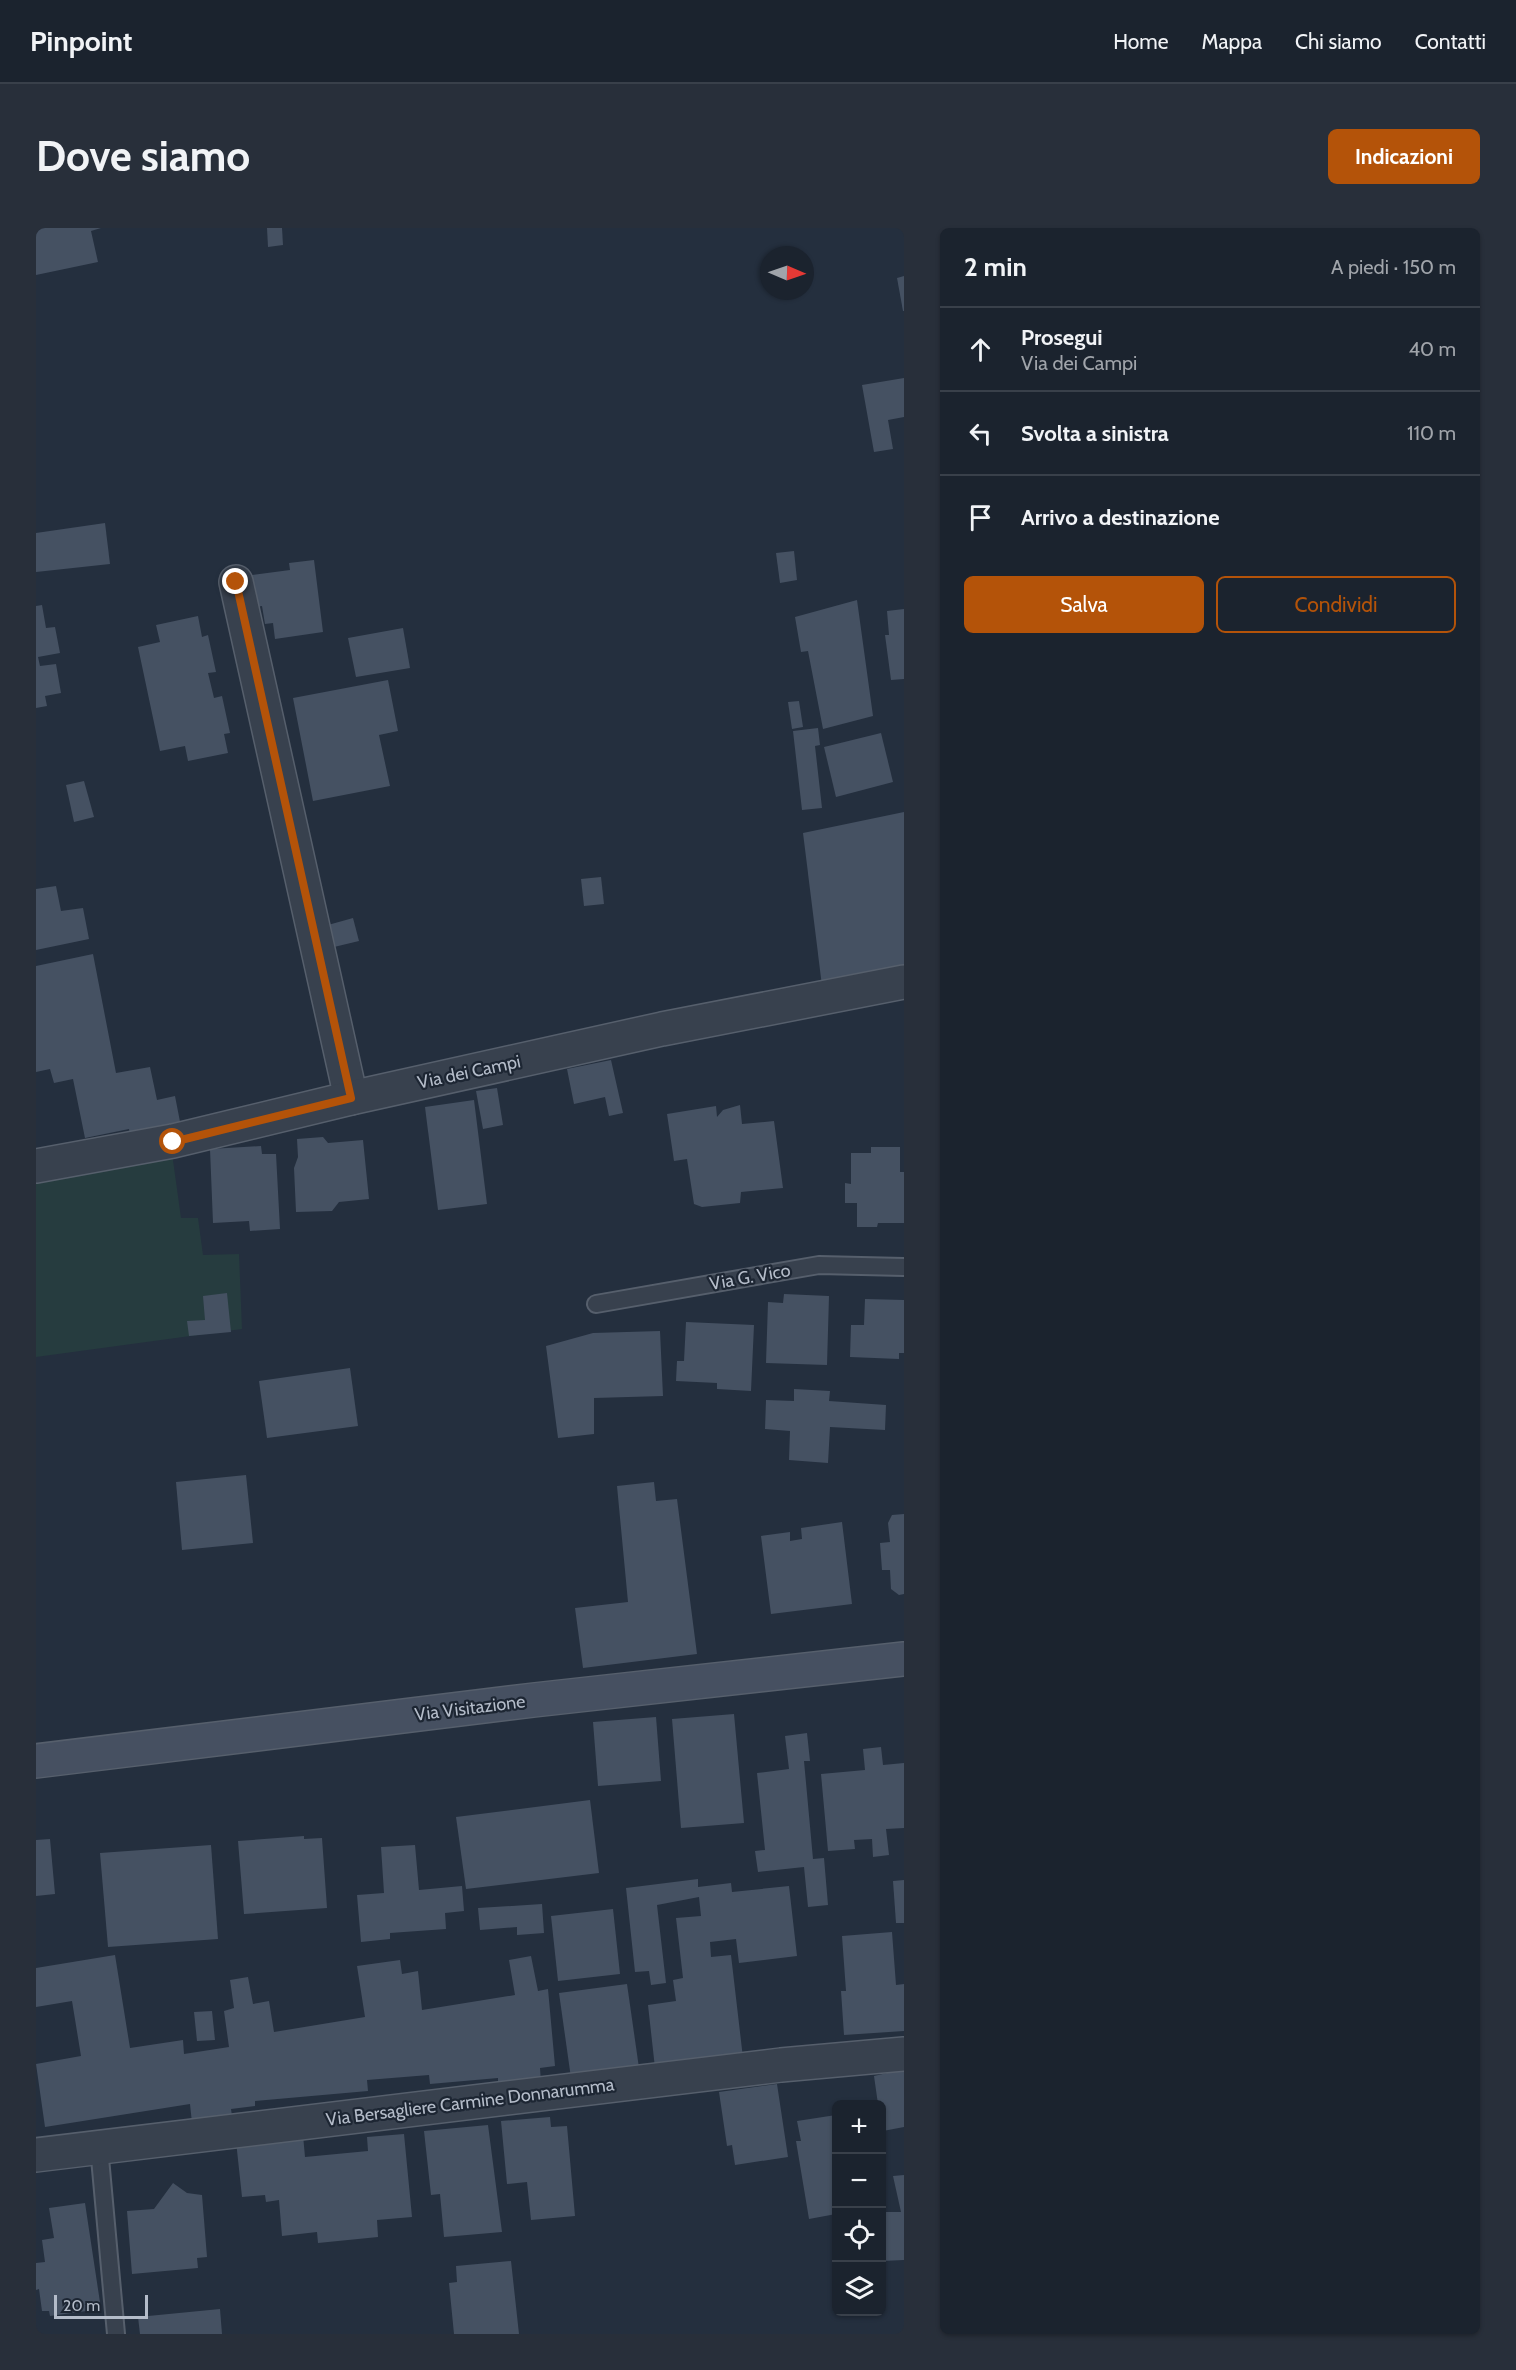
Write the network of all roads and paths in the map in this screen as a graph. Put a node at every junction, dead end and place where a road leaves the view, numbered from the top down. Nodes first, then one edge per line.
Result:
1 (236, 582) dead end
2 (904, 982) edge
3 (351, 1098) junction
4 (36, 1166) edge
5 (904, 1267) edge
6 (597, 1304) dead end
7 (904, 1659) edge
8 (36, 1761) edge
9 (904, 2054) edge
10 (99, 2147) junction
11 (36, 2155) edge
12 (116, 2334) edge

1 - 3 street
2 - 3 street, Via dei Campi
3 - 4 street, Via dei Campi
5 - 6 lane, Via G. Vico
7 - 8 street, Via Visitazione
9 - 10 street, Via Bersagliere Carmine Donnarumma
10 - 11 street, Via Bersagliere Carmine Donnarumma
10 - 12 lane

